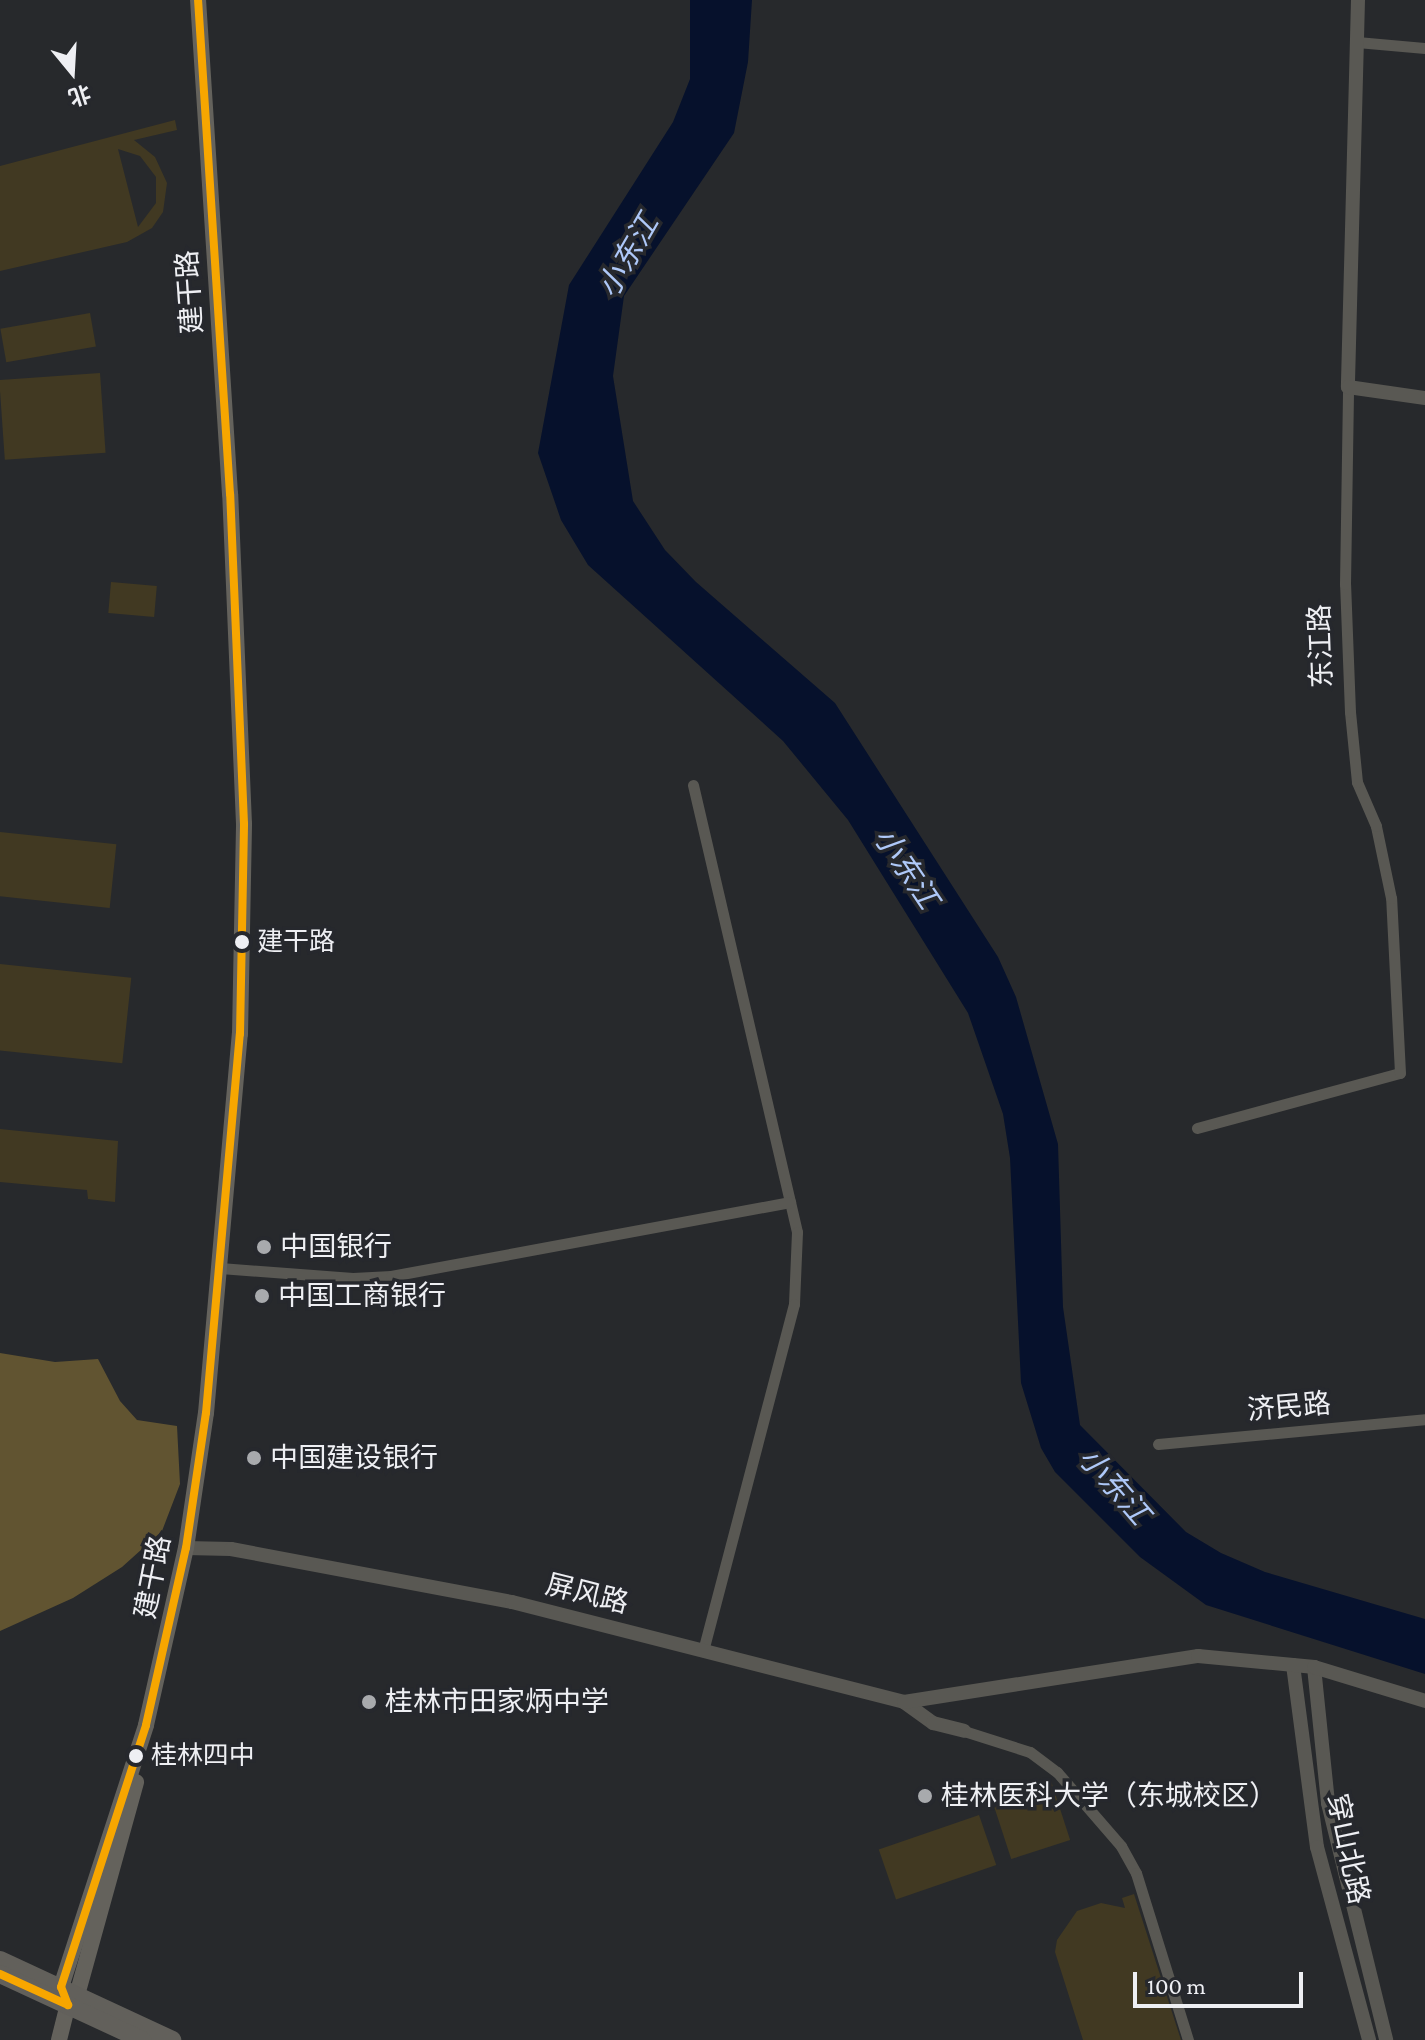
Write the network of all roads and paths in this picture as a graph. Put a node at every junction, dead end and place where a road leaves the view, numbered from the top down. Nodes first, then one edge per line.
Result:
1 (198, 0) edge
2 (1358, 0) edge
3 (1357, 42) junction
4 (1425, 48) edge
5 (1348, 387) junction
6 (1425, 398) edge
7 (693, 785) dead end
8 (1197, 1128) dead end
9 (790, 1202) junction
10 (220, 1268) junction
11 (1425, 1419) edge
12 (1158, 1444) dead end
13 (186, 1548) junction
14 (703, 1651) junction
15 (1293, 1665) junction
16 (1314, 1667) junction
17 (1425, 1701) edge
18 (904, 1702) junction
19 (964, 1731) joint
20 (0, 1960) edge
21 (0, 1974) edge
22 (69, 1996) junction
23 (59, 2040) edge
24 (142, 2040) edge
25 (172, 2040) edge
26 (1188, 2040) edge
27 (1369, 2040) edge
28 (1386, 2040) edge

1 - 10 main road, 建干路
2 - 3 street, 东江路
3 - 4 street
3 - 5 street, 东江路
5 - 6 street
5 - 8 street, 东江路
7 - 9 street
9 - 10 street
9 - 14 street
10 - 13 main road, 建干路
11 - 12 street, 济民路
13 - 14 street, 屏风路
13 - 22 main road, 建干路
14 - 18 street, 屏风路
15 - 16 street
15 - 18 street
15 - 27 street, 穿山北路
16 - 17 street
16 - 28 street, 穿山北路
18 - 19 street, 屏风路
19 - 26 street
20 - 22 main road
21 - 22 main road
22 - 23 main road, 建干路
22 - 24 main road
22 - 25 main road

